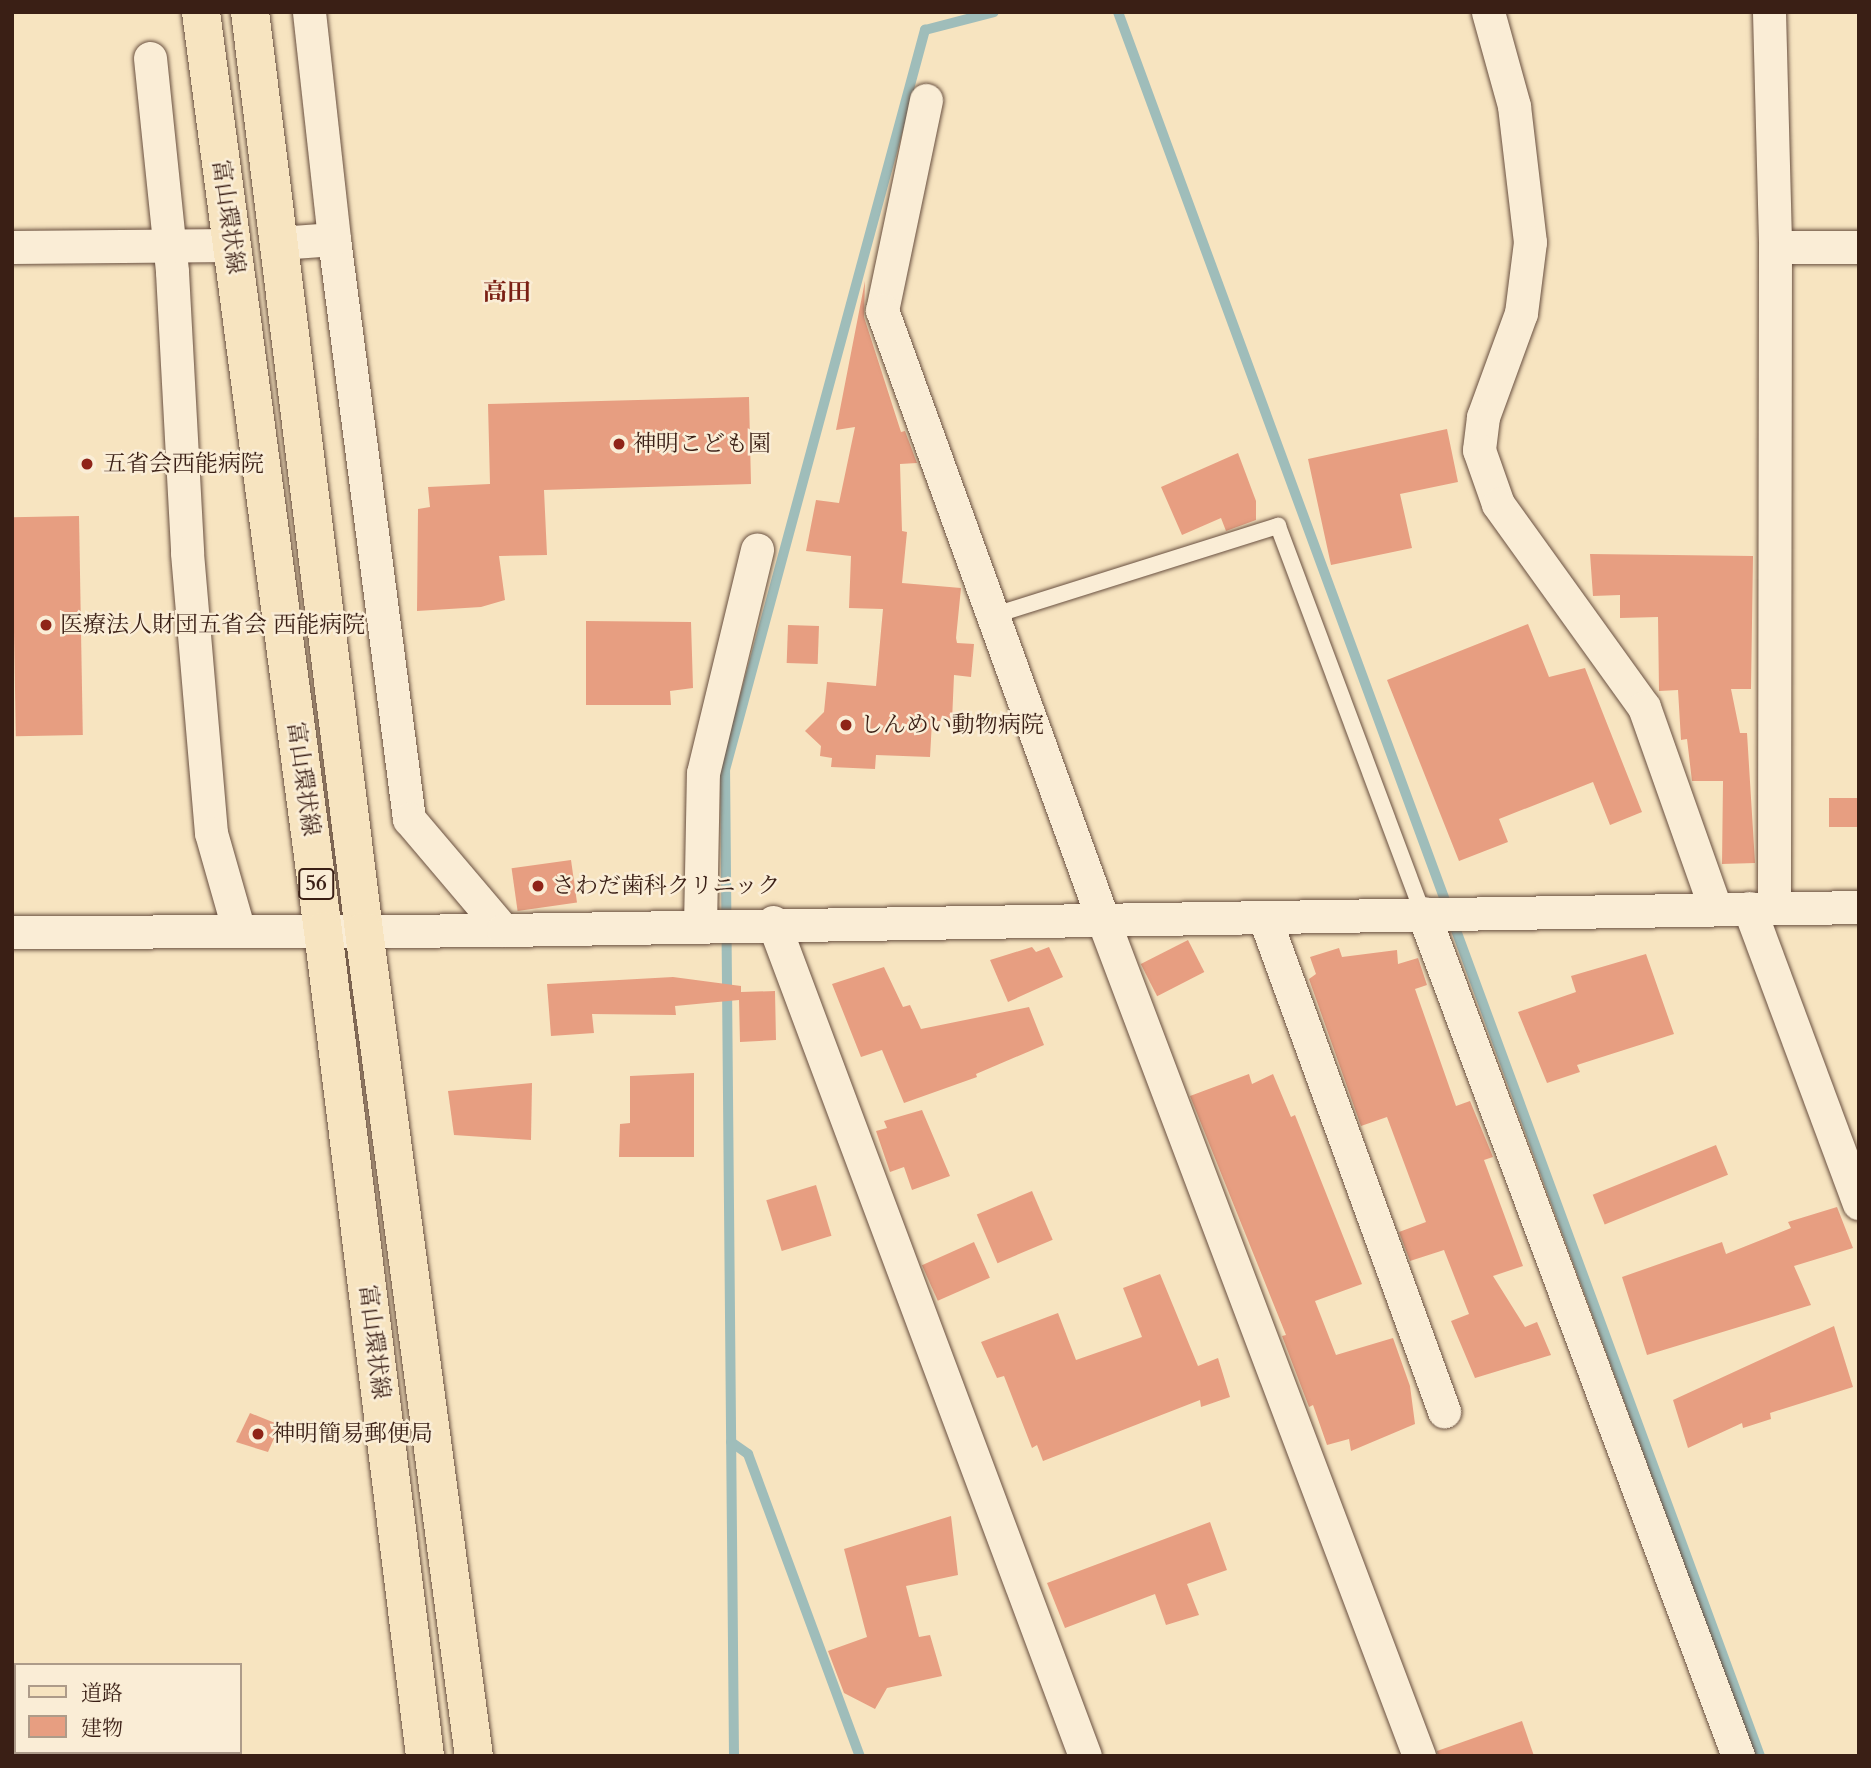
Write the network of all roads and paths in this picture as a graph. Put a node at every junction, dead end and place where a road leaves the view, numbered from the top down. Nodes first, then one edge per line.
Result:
1 (201, 12) edge
2 (250, 12) edge
3 (309, 12) edge
4 (1488, 12) edge
5 (1769, 12) edge
6 (150, 58) dead end
7 (926, 100) dead end
8 (334, 239) junction
9 (279, 243) junction
10 (232, 245) junction
11 (12, 247) edge
12 (170, 247) junction
13 (1775, 247) junction
14 (1859, 247) edge
15 (757, 549) dead end
16 (995, 615) junction
17 (1859, 907) edge
18 (1715, 908) junction
19 (1761, 908) junction
20 (1423, 914) junction
21 (1265, 919) junction
22 (1102, 920) junction
23 (773, 922) junction
24 (700, 926) junction
25 (503, 930) junction
26 (239, 931) junction
27 (323, 931) junction
28 (365, 931) junction
29 (12, 932) edge
30 (1859, 1203) edge
31 (1444, 1411) dead end
32 (425, 1756) edge
33 (474, 1756) edge
34 (1085, 1756) edge
35 (1419, 1756) edge
36 (1738, 1756) edge

1 - 10 main road, 富山環状線 / 56
2 - 9 main road, 富山環状線 / 56
3 - 8 street
4 - 18 street
5 - 13 street
6 - 12 street
7 - 16 street
8 - 9 street
8 - 25 street
9 - 28 main road, 富山環状線 / 56
10 - 12 street
10 - 27 main road, 富山環状線 / 56
11 - 12 street
12 - 26 street
13 - 14 street
13 - 19 street
15 - 24 street
16 - 20 lane
16 - 22 street
17 - 19 street
18 - 19 street
18 - 20 street
19 - 30 street
20 - 21 street
20 - 36 street
21 - 22 street
21 - 31 street
22 - 23 street
22 - 35 street
23 - 24 street
23 - 34 street
24 - 25 street
25 - 28 street
26 - 27 street
26 - 29 street
27 - 28 street
27 - 32 main road, 富山環状線 / 56
28 - 33 main road, 富山環状線 / 56

